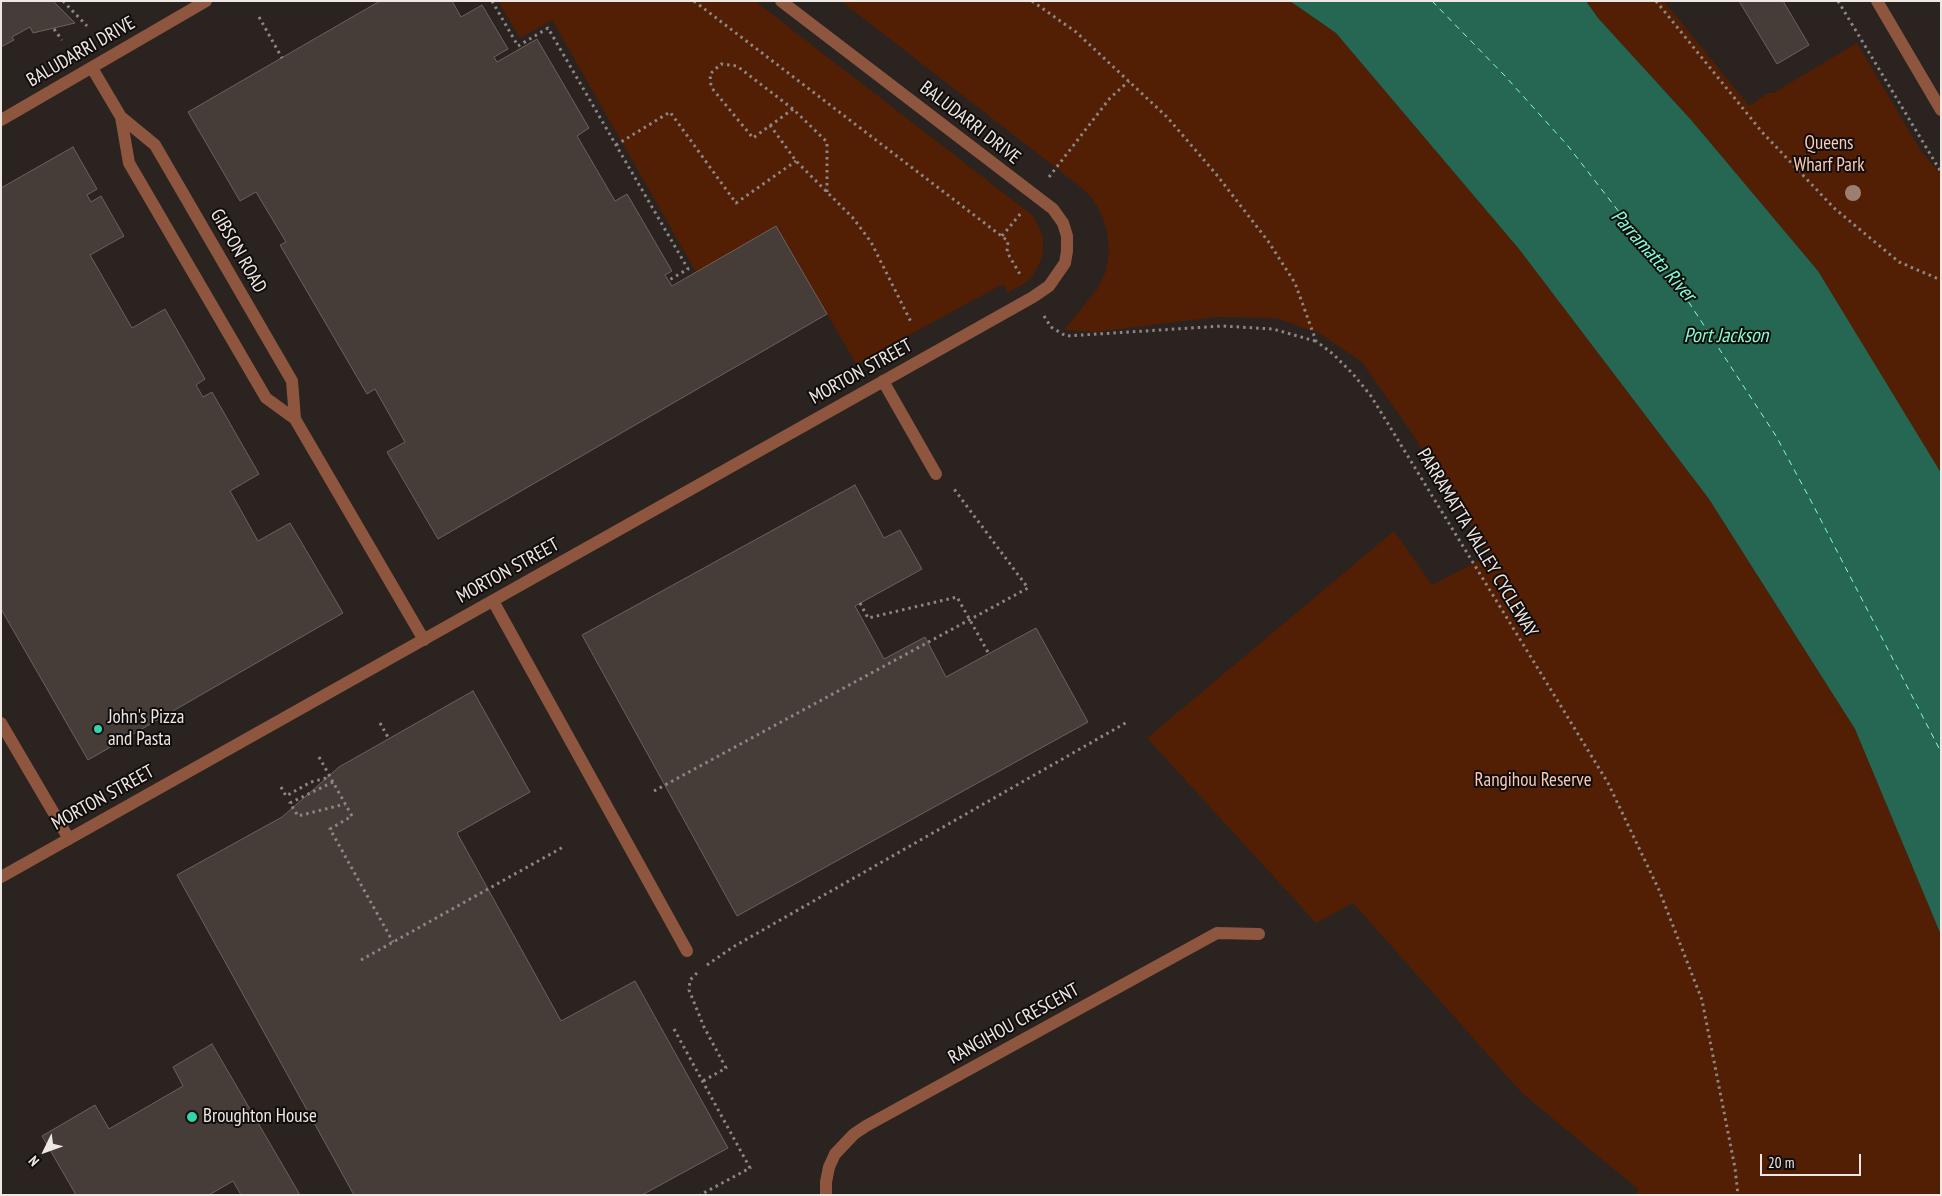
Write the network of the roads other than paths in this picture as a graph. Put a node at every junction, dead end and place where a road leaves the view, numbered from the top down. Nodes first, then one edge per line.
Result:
1 (206, 1) edge
2 (781, 1) edge
3 (1877, 1) edge
4 (92, 68) junction
5 (1941, 110) edge
6 (121, 117) junction
7 (1, 120) edge
8 (1033, 297) joint
9 (883, 381) junction
10 (295, 419) junction
11 (936, 474) dead end
12 (493, 601) junction
13 (424, 640) junction
14 (1, 723) edge
15 (69, 839) junction
16 (1, 877) edge
17 (1259, 934) dead end
18 (687, 951) dead end
19 (826, 1195) edge

1 - 4 street, BALUDARRI DRIVE
2 - 8 street, BALUDARRI DRIVE
3 - 5 street
4 - 6 street, GIBSON ROAD
4 - 7 street, BALUDARRI DRIVE
6 - 10 street, GIBSON ROAD
6 - 10 street, GIBSON ROAD
8 - 9 street, MORTON STREET
9 - 11 street
9 - 12 street, MORTON STREET
10 - 13 street, GIBSON ROAD
12 - 13 street, MORTON STREET
12 - 18 street
13 - 15 street, MORTON STREET
14 - 15 street
15 - 16 street, MORTON STREET
17 - 19 street, RANGIHOU CRESCENT

